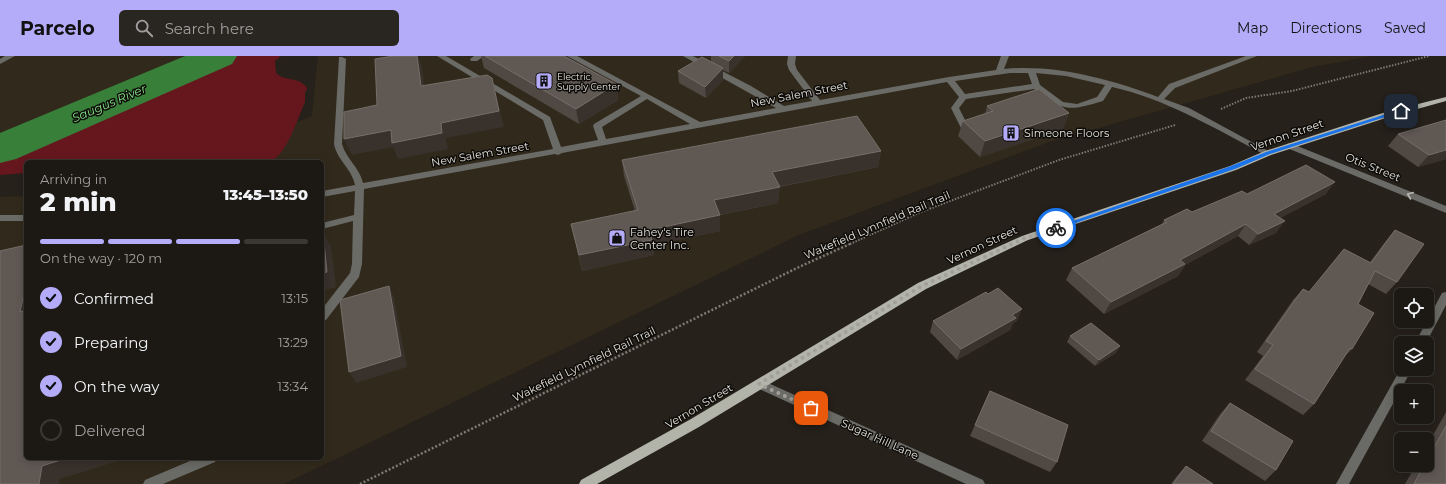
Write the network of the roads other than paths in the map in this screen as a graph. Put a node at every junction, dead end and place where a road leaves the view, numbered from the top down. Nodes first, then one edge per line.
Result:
1 (11, 56) edge
2 (441, 56) edge
3 (571, 56) edge
4 (688, 56) edge
5 (792, 56) edge
6 (1005, 56) edge
7 (1253, 56) edge
8 (342, 59) dead end
9 (0, 62) edge
10 (1031, 70) junction
11 (999, 72) junction
12 (949, 79) junction
13 (1110, 83) junction
14 (1036, 86) junction
15 (647, 96) junction
16 (963, 97) junction
17 (1160, 99) junction
18 (1446, 99) edge
19 (818, 103) junction
20 (783, 109) junction
21 (698, 125) junction
22 (966, 130) edge
23 (603, 143) junction
24 (1290, 146) junction
25 (558, 152) junction
26 (1268, 153) junction
27 (359, 188) junction
28 (324, 194) edge
29 (1446, 210) edge
30 (358, 217) junction
31 (0, 218) edge
32 (24, 218) edge
33 (324, 226) edge
34 (1446, 296) edge
35 (324, 314) edge
36 (1424, 336) edge
37 (1402, 376) edge
38 (759, 384) junction
39 (205, 460) edge
40 (149, 484) edge
41 (585, 484) edge
42 (979, 484) edge
43 (1342, 484) edge

1 - 9 street
2 - 25 street
3 - 15 street
4 - 20 street
5 - 19 street
6 - 11 street
7 - 17 street
8 - 27 street
10 - 11 street, New Salem Street
10 - 13 street, New Salem Street
10 - 14 street
11 - 12 street, New Salem Street
12 - 16 street
12 - 19 street, New Salem Street
13 - 14 street
13 - 17 street, New Salem Street
14 - 16 street
15 - 21 street
15 - 23 street
16 - 22 street
17 - 26 street, New Salem Street
18 - 24 main road, Vernon Street
19 - 20 street, New Salem Street
20 - 21 street, New Salem Street
21 - 23 street, New Salem Street
23 - 25 street, New Salem Street
24 - 26 main road, Vernon Street
29 -> 24 street, Otis Street
25 - 27 street, New Salem Street
26 - 38 main road, Vernon Street
27 - 28 street, New Salem Street
27 - 30 street
30 - 33 street
30 - 35 street
31 - 32 street
34 - 36 street
37 - 43 street
38 - 41 main road, Vernon Street
38 - 42 street, Sugar Hill Lane
39 - 40 street

